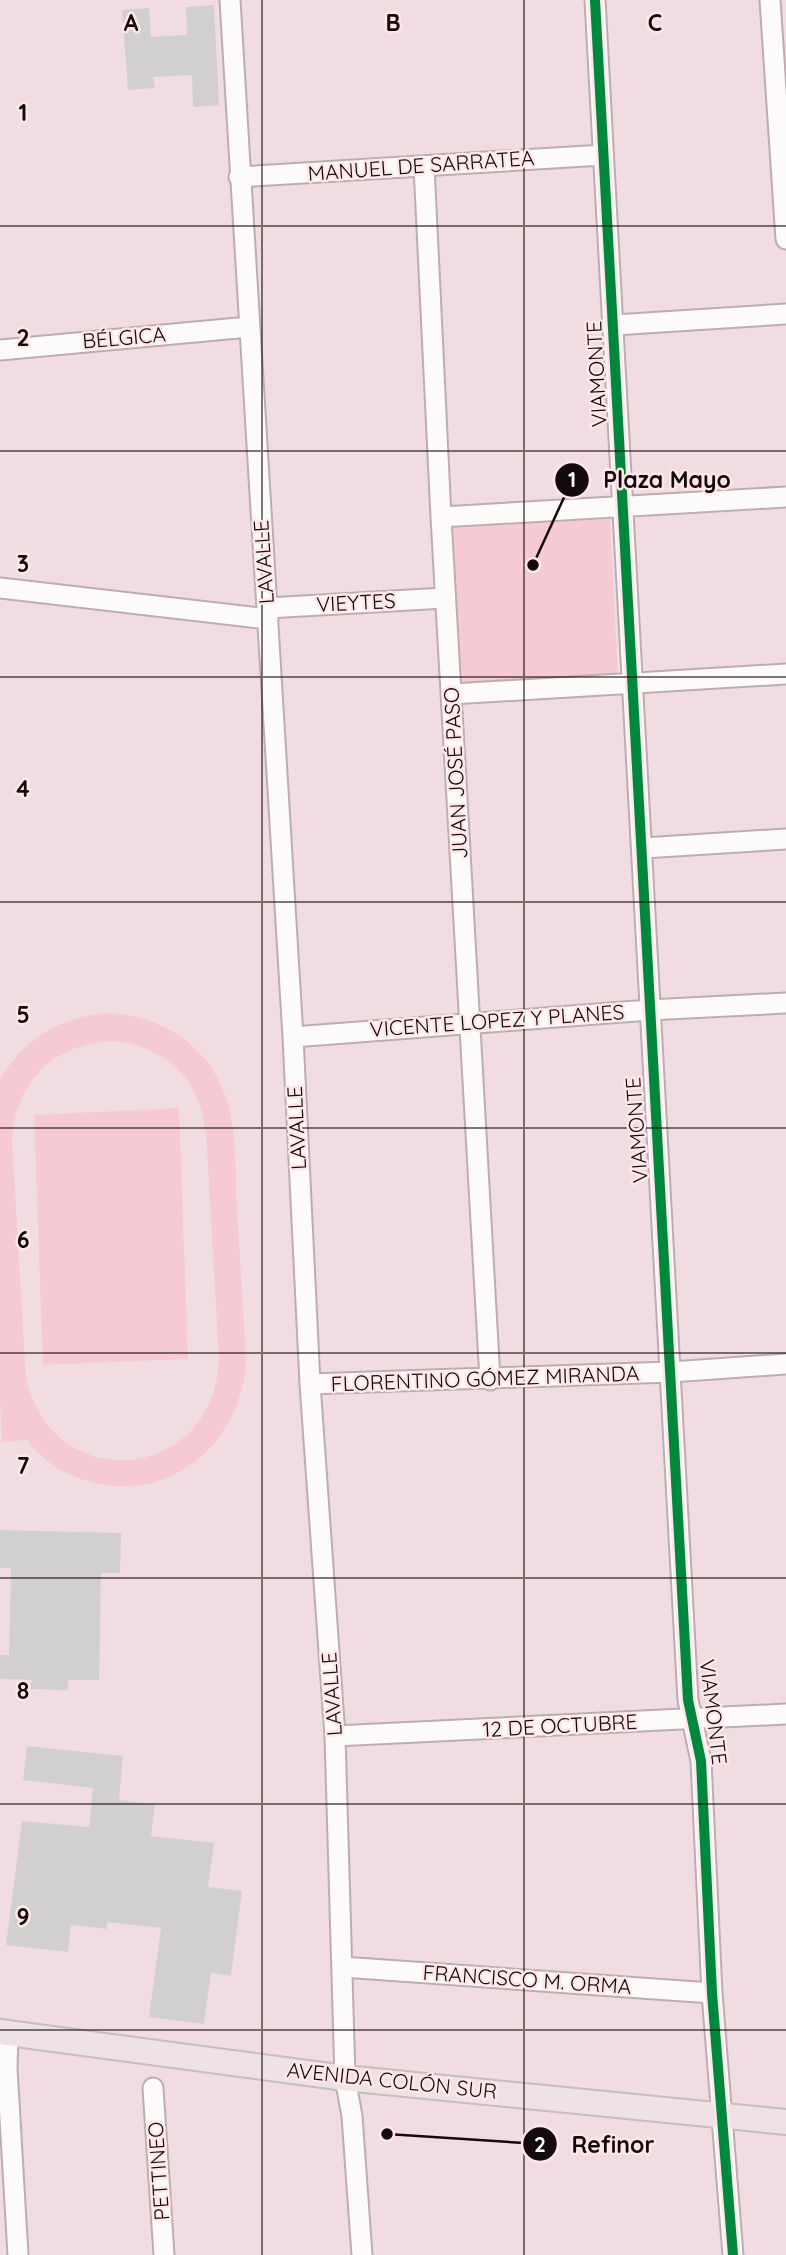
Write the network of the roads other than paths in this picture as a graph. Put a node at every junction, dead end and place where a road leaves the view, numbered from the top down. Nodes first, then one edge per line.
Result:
1 (230, 0) edge
2 (595, 0) edge
3 (770, 0) edge
4 (603, 155) junction
5 (424, 166) junction
6 (239, 177) junction
7 (786, 239) edge
8 (786, 314) edge
9 (614, 325) junction
10 (249, 327) junction
11 (0, 350) edge
12 (786, 497) edge
13 (622, 508) junction
14 (441, 517) junction
15 (0, 588) edge
16 (445, 598) junction
17 (267, 613) junction
18 (786, 674) edge
19 (632, 683) junction
20 (452, 694) junction
21 (786, 839) edge
22 (643, 848) junction
23 (786, 1003) edge
24 (649, 1010) junction
25 (471, 1024) junction
26 (293, 1037) junction
27 (786, 1364) edge
28 (671, 1372) junction
29 (489, 1380) junction
30 (310, 1384) junction
31 (786, 1714) edge
32 (693, 1719) junction
33 (335, 1736) junction
34 (342, 1967) junction
35 (712, 1993) junction
36 (4, 2032) edge
37 (345, 2078) junction
38 (153, 2088) dead end
39 (723, 2115) junction
40 (786, 2122) edge
41 (18, 2255) edge
42 (164, 2255) edge
43 (362, 2255) edge
44 (733, 2255) edge

1 - 6 street, LAVALLE
2 - 4 street, VIAMONTE
3 - 7 street
4 - 5 street, MANUEL DE SARRATEA
4 - 9 street, VIAMONTE
5 - 6 street, MANUEL DE SARRATEA
5 - 14 street, JUAN JOSÉ PASO
6 - 10 street, LAVALLE
8 - 9 street
9 - 13 street, VIAMONTE
10 - 11 street, BÉLGICA
10 - 17 street, LAVALLE
12 - 13 street
13 - 14 street
13 - 19 street, VIAMONTE
14 - 16 street, JUAN JOSÉ PASO
15 - 17 street, VIEYTES
16 - 17 street, VIEYTES
16 - 20 street, JUAN JOSÉ PASO
17 - 26 street, LAVALLE
18 - 19 street
19 - 20 street
19 - 22 street, VIAMONTE
20 - 25 street, JUAN JOSÉ PASO
21 - 22 street
22 - 24 street, VIAMONTE
23 - 24 street, VICENTE LOPEZ Y PLANES
24 - 25 street, VICENTE LOPEZ Y PLANES
24 - 28 street, VIAMONTE
25 - 26 street, VICENTE LOPEZ Y PLANES
25 - 29 street, JUAN JOSÉ PASO
26 - 30 street, LAVALLE
27 - 28 street, FLORENTINO GÓMEZ MIRANDA
28 - 29 street, FLORENTINO GÓMEZ MIRANDA
28 - 32 street, VIAMONTE
29 - 30 street, FLORENTINO GÓMEZ MIRANDA
30 - 33 street, LAVALLE
31 - 32 street, 12 DE OCTUBRE
32 - 33 street, 12 DE OCTUBRE
32 - 35 street, VIAMONTE
33 - 34 street, LAVALLE
34 - 35 street, FRANCISCO M. ORMA
34 - 37 street, LAVALLE
35 - 39 street, VIAMONTE
36 - 37 main road, AVENIDA COLÓN SUR
36 - 41 street
37 - 39 main road, AVENIDA COLÓN SUR
37 - 43 street, LAVALLE
38 - 42 street, PETTINEO
39 - 40 main road, AVENIDA COLÓN SUR
39 - 44 street, VIAMONTE

